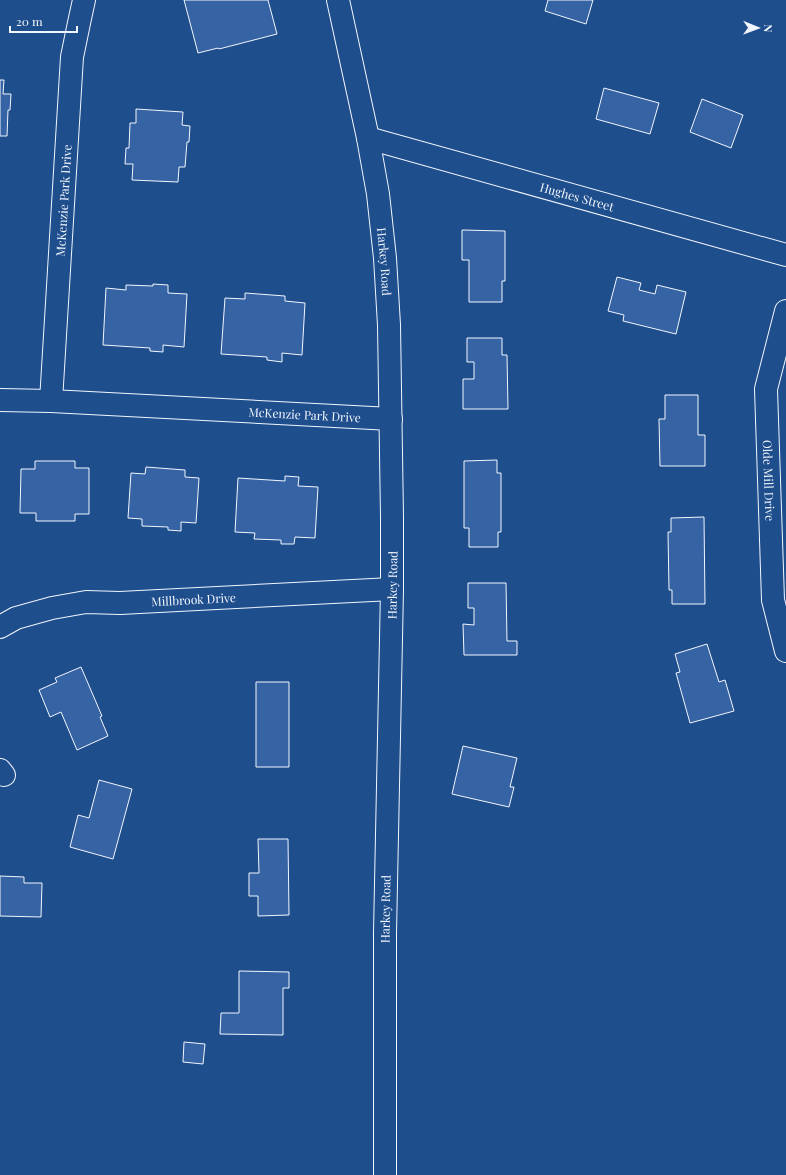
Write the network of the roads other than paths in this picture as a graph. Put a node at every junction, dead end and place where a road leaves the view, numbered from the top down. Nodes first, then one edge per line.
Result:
1 (84, 0) edge
2 (338, 0) edge
3 (368, 138) junction
4 (786, 255) edge
5 (786, 311) edge
6 (0, 400) edge
7 (51, 401) junction
8 (390, 419) junction
9 (392, 589) junction
10 (0, 627) edge
11 (786, 651) edge
12 (385, 1175) edge

1 - 7 street, McKenzie Park Drive
2 - 3 street, Harkey Road
3 - 4 street, Hughes Street
3 - 8 street, Harkey Road
5 - 11 street, Olde Mill Drive
6 - 7 street, McKenzie Park Drive
7 - 8 street, McKenzie Park Drive
8 - 9 street, Harkey Road
9 - 10 street, Millbrook Drive
9 - 12 street, Harkey Road

